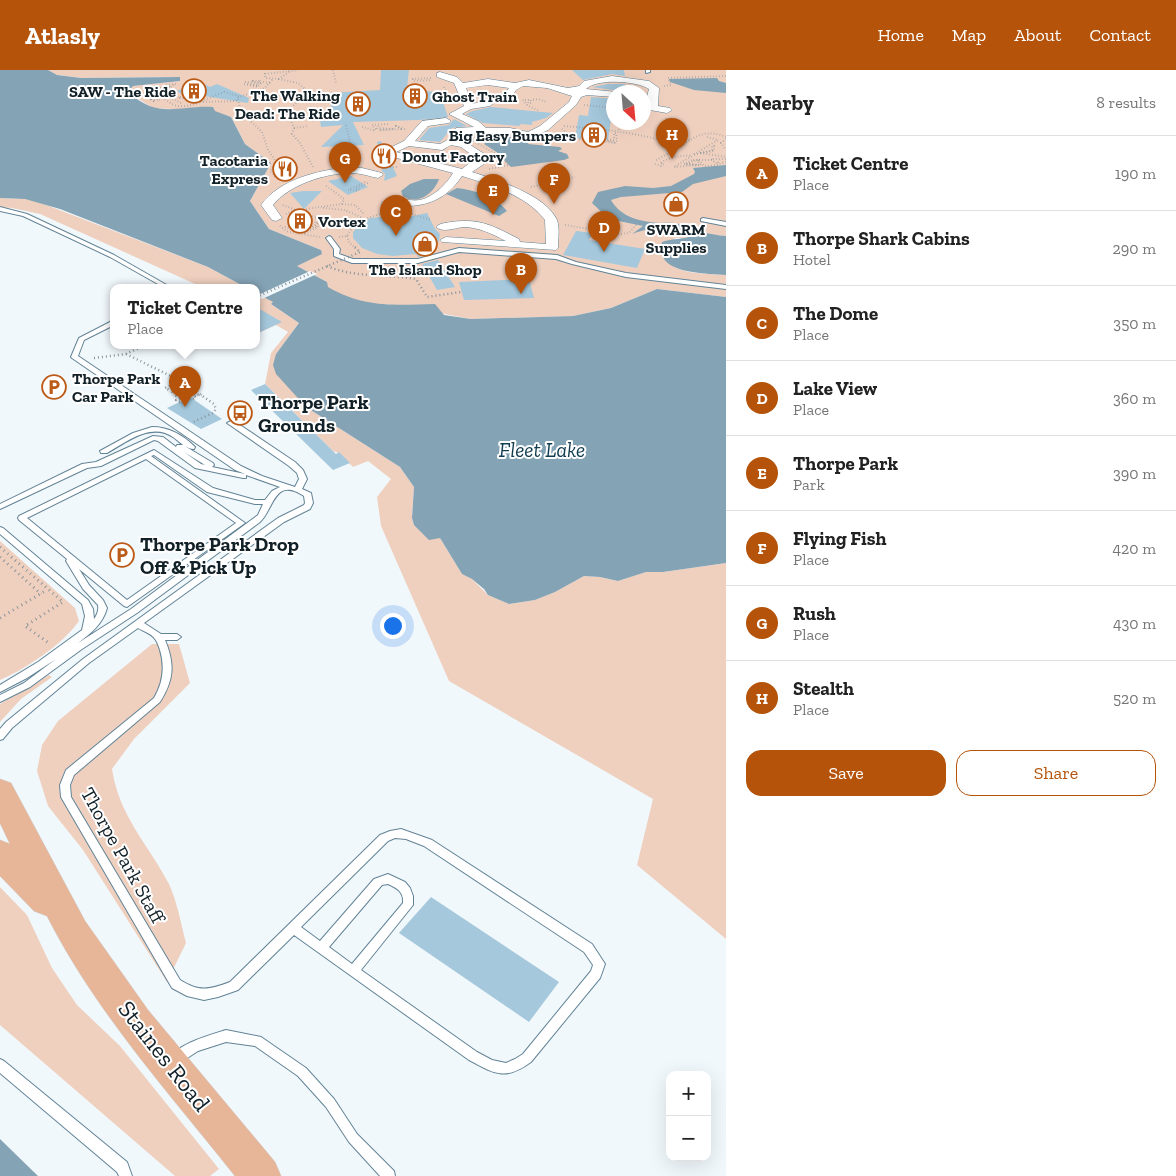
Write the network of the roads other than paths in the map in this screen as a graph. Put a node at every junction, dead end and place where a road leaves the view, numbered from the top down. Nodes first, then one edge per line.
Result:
1 (440, 75) dead end
2 (649, 85) edge
3 (459, 86) junction
4 (515, 86) junction
5 (577, 94) junction
6 (606, 94) edge
7 (651, 104) edge
8 (469, 107) junction
9 (667, 110) dead end
10 (450, 118) junction
11 (460, 130) junction
12 (483, 130) junction
13 (466, 141) junction
14 (449, 142) junction
15 (408, 143) junction
16 (461, 172) junction
17 (378, 175) dead end
18 (387, 207) road end
19 (0, 210) edge
20 (276, 218) road end
21 (703, 220) dead end
22 (726, 224) edge
23 (442, 227) road end
24 (332, 238) road end
25 (446, 240) dead end
26 (528, 247) junction
27 (554, 252) junction
28 (162, 284) edge
29 (726, 287) edge
30 (110, 324) edge
31 (231, 423) dead end
32 (104, 451) dead end
33 (146, 456) junction
34 (66, 469) dead end
35 (230, 472) junction
36 (243, 476) junction
37 (295, 489) junction
38 (280, 490) junction
39 (268, 502) junction
40 (0, 507) edge
41 (0, 530) edge
42 (67, 555) junction
43 (138, 623) junction
44 (85, 634) junction
45 (177, 636) dead end
46 (159, 637) junction
47 (79, 647) junction
48 (0, 688) edge
49 (0, 699) edge
50 (0, 736) edge
51 (0, 792) edge
52 (0, 854) edge
53 (293, 928) junction
54 (74, 932) junction
55 (321, 948) junction
56 (353, 970) junction
57 (169, 1064) junction
58 (0, 1065) edge
59 (126, 1176) edge
60 (261, 1176) edge
61 (389, 1176) edge

1 - 3 street
2 - 5 street
3 - 4 street
3 - 8 street
4 - 5 street
4 - 8 street
5 - 6 street
5 - 12 street
7 - 9 street
8 - 10 street
10 - 11 street
10 - 12 street
10 - 15 street
11 - 12 street
11 - 14 street
12 - 13 street
13 - 14 street
13 - 16 street
14 - 15 street
15 - 16 street
16 - 18 street
16 - 27 street
17 - 20 street
19 - 28 lane
21 - 22 lane
23 - 26 street
24 - 27 lane
25 - 26 street
26 - 27 street
27 - 29 lane
30 - 37 lane
31 - 37 lane
32 - 35 lane
33 - 39 lane
33 - 42 lane
33 - 42 lane
34 - 35 lane
35 - 36 lane
36 - 38 lane
36 - 40 lane
37 - 38 lane
37 - 43 lane
38 - 39 lane
39 - 47 lane
41 - 44 lane
42 - 44 lane
43 - 46 lane
43 - 50 lane
44 - 47 lane
44 - 48 lane
45 - 46 lane
46 - 53 lane, Thorpe Park Staff
47 - 49 lane
51 - 54 main road, Staines Road
52 - 54 main road, Staines Road
53 - 55 lane
53 - 56 lane
54 - 57 main road, Staines Road
55 - 56 lane
55 - 56 lane
57 - 60 main road, Staines Road
57 - 61 lane
58 - 59 lane

